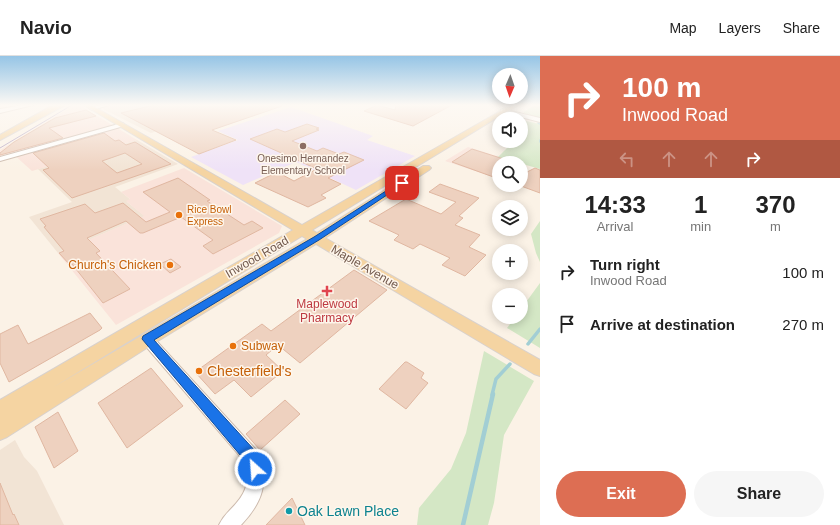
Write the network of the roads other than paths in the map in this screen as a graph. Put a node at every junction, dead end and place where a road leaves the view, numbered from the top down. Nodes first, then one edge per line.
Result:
1 (20, 127) edge
2 (115, 127) edge
3 (125, 127) edge
4 (480, 127) edge
5 (490, 127) edge
6 (0, 138) edge
7 (437, 156) junction
8 (0, 159) edge
9 (367, 192) junction
10 (376, 200) junction
11 (303, 230) junction
12 (317, 238) junction
13 (229, 273) junction
14 (242, 283) junction
15 (141, 333) junction
16 (540, 368) edge
17 (0, 410) edge
18 (0, 430) edge
19 (228, 525) edge

1 - 6 main road
2 - 8 street
3 - 11 main road, Maple Avenue
4 - 7 main road, Inwood Road
5 - 7 main road, Inwood Road
7 - 9 main road, Inwood Road
7 - 10 main road, Inwood Road
9 - 10 main road
9 - 11 main road, Inwood Road
10 - 12 main road, Inwood Road
11 - 12 main road, Maple Avenue
11 - 13 main road, Inwood Road
12 - 14 main road, Inwood Road
12 - 16 main road, Maple Avenue
13 - 14 main road
13 - 15 main road, Inwood Road
14 - 15 main road, Inwood Road
15 - 17 main road, Inwood Road
15 - 18 main road, Inwood Road
15 - 19 street

